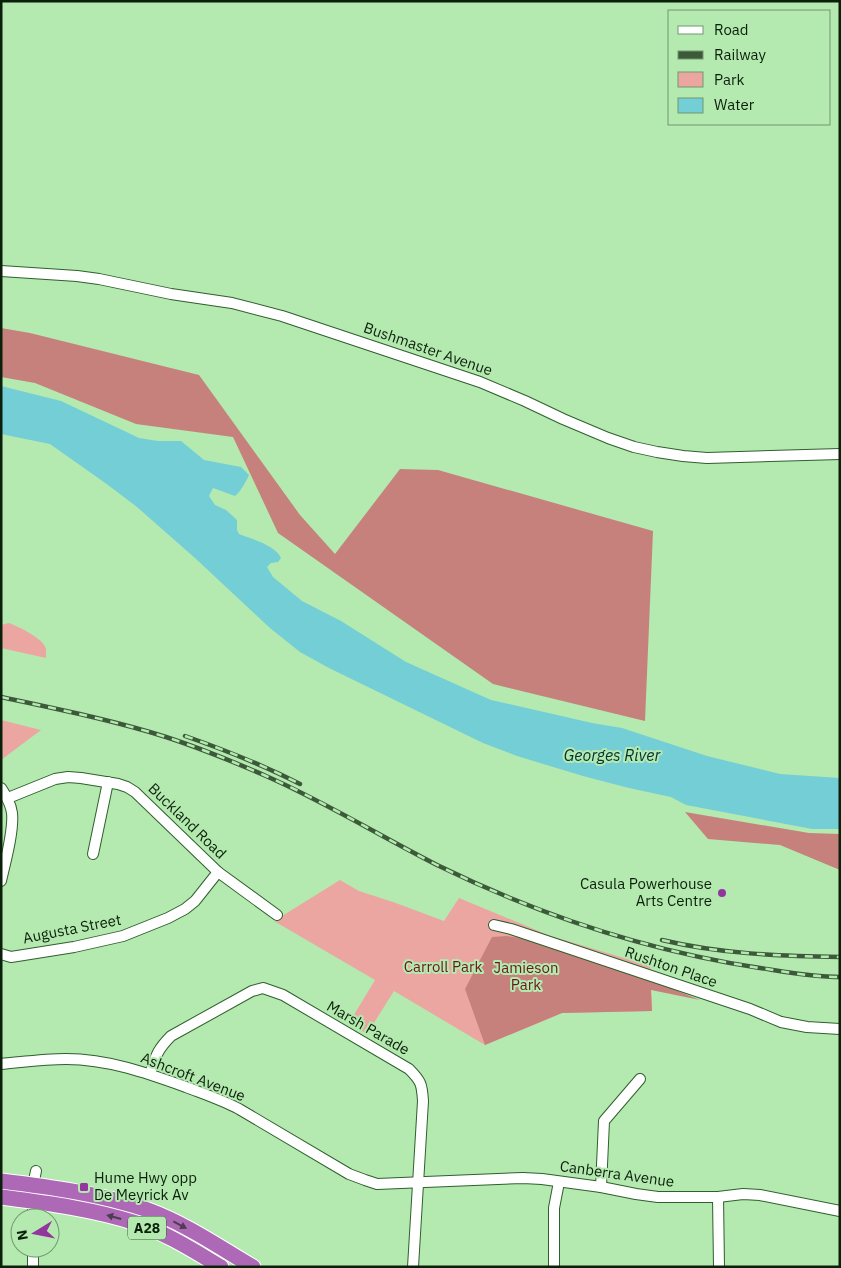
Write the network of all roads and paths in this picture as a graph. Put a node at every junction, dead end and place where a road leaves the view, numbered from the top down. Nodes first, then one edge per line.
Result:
1 (1, 271) edge
2 (840, 454) edge
3 (108, 782) junction
4 (1, 788) edge
5 (8, 798) junction
6 (93, 854) dead end
7 (218, 872) junction
8 (1, 881) edge
9 (277, 915) dead end
10 (494, 925) dead end
11 (1, 954) edge
12 (840, 1029) edge
13 (1, 1064) edge
14 (150, 1074) junction
15 (640, 1079) dead end
16 (35, 1178) junction
17 (1, 1180) edge
18 (418, 1182) junction
19 (559, 1182) junction
20 (601, 1187) junction
21 (1, 1196) edge
22 (718, 1197) junction
23 (32, 1201) junction
24 (32, 1208) edge
25 (840, 1211) edge
26 (221, 1267) edge
27 (253, 1267) edge
28 (413, 1267) edge
29 (554, 1267) edge
30 (719, 1267) edge

1 - 2 street, Bushmaster Avenue
3 - 5 street, Buckland Road
3 - 6 street
3 - 7 street, Buckland Road
4 - 5 street
5 - 8 street
7 - 9 street, Buckland Road
7 - 11 street, Augusta Street
10 - 12 street, Rushton Place
13 - 14 street, Ashcroft Avenue
14 - 18 street, Ashcroft Avenue
14 - 18 street, Marsh Parade
15 - 20 street
16 - 17 highway, A28
16 - 23 street
16 -> 27 highway, A28
18 - 19 street, Canberra Avenue
18 - 28 street, Marsh Parade
19 - 20 street, Canberra Avenue
19 - 29 street
20 - 22 street, Canberra Avenue
21 - 23 highway, A28
22 - 25 street, Canberra Avenue
22 - 30 street
23 - 24 street
26 -> 23 highway, A28

